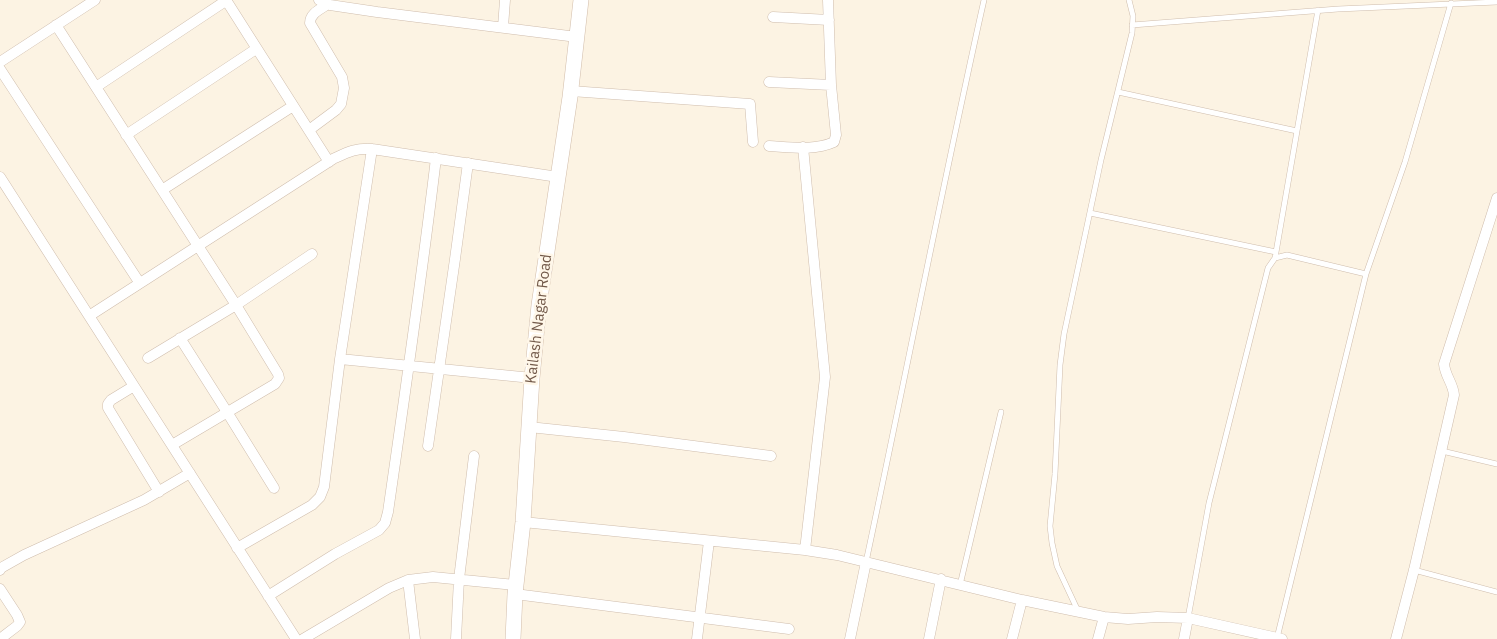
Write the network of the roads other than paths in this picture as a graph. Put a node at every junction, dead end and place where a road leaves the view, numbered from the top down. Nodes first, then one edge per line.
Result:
1 (95, 0) edge
2 (226, 0) edge
3 (505, 0) edge
4 (581, 0) edge
5 (828, 0) edge
6 (984, 0) edge
7 (1130, 0) edge
8 (324, 2) edge
9 (1497, 2) edge
10 (1452, 3) junction
11 (1318, 10) junction
12 (773, 17) dead end
13 (830, 20) junction
14 (56, 25) junction
15 (1132, 25) junction
16 (503, 27) junction
17 (577, 37) junction
18 (256, 49) junction
19 (0, 62) edge
20 (0, 69) edge
21 (769, 82) dead end
22 (831, 85) junction
23 (96, 88) junction
24 (571, 91) junction
25 (1118, 92) junction
26 (293, 106) junction
27 (308, 130) junction
28 (1297, 131) junction
29 (126, 135) junction
30 (753, 142) dead end
31 (769, 146) dead end
32 (803, 147) junction
33 (372, 148) junction
34 (436, 158) junction
35 (329, 162) junction
36 (468, 163) junction
37 (0, 177) edge
38 (558, 177) junction
39 (162, 190) junction
40 (1497, 198) edge
41 (1090, 213) junction
42 (198, 245) junction
43 (312, 254) dead end
44 (1276, 255) junction
45 (1366, 274) junction
46 (139, 282) junction
47 (236, 304) junction
48 (89, 316) junction
49 (180, 338) junction
50 (148, 358) dead end
51 (340, 359) junction
52 (409, 366) junction
53 (439, 369) junction
54 (532, 378) junction
55 (134, 386) junction
56 (227, 412) junction
57 (1002, 412) dead end
58 (529, 427) junction
59 (172, 445) junction
60 (428, 446) dead end
61 (1442, 451) junction
62 (474, 456) dead end
63 (770, 456) dead end
64 (1497, 464) edge
65 (190, 473) junction
66 (274, 488) dead end
67 (159, 492) junction
68 (523, 522) junction
69 (709, 541) junction
70 (237, 548) junction
71 (805, 550) junction
72 (866, 562) junction
73 (0, 568) edge
74 (1414, 570) junction
75 (459, 579) junction
76 (408, 580) junction
77 (941, 580) junction
78 (960, 584) junction
79 (0, 589) edge
80 (515, 590) junction
81 (1497, 592) edge
82 (268, 596) junction
83 (1022, 600) junction
84 (1079, 612) junction
85 (700, 617) junction
86 (1104, 617) junction
87 (1188, 618) junction
88 (789, 629) dead end
89 (1245, 635) edge
90 (1280, 638) edge
91 (0, 639) edge
92 (296, 639) edge
93 (303, 639) edge
94 (415, 639) edge
95 (456, 639) edge
96 (513, 639) edge
97 (697, 639) edge
98 (850, 639) edge
99 (929, 639) edge
100 (1012, 639) edge
101 (1098, 639) edge
102 (1184, 639) edge
103 (1396, 639) edge

1 - 14 street
2 - 18 street
2 - 23 street
3 - 16 street
4 - 17 street, Kailash Nagar Road
5 - 13 street
6 - 72 lane
7 - 15 lane
8 - 16 street
8 - 27 street
9 - 10 lane
10 - 11 lane
10 - 45 lane
11 - 15 lane
11 - 28 lane
12 - 13 street
13 - 22 street
14 - 19 street
14 - 23 street
15 - 25 lane
16 - 17 street
17 - 24 street, Kailash Nagar Road
18 - 26 street
18 - 29 street
20 - 46 street
21 - 22 street
22 - 32 street
23 - 29 street
24 - 30 street
24 - 38 street, Kailash Nagar Road
25 - 28 lane
25 - 41 lane
26 - 27 street
26 - 39 street
27 - 35 street
28 - 44 lane
29 - 39 street
31 - 32 street
32 - 71 street
33 - 34 street
33 - 35 street
33 - 51 street
34 - 36 street
34 - 52 street
35 - 42 street
36 - 38 street
36 - 53 street
37 - 48 street
38 - 54 street, Kailash Nagar Road
39 - 42 street
40 - 61 street
41 - 44 lane
41 - 84 lane
42 - 46 street
42 - 47 street
43 - 47 street
44 - 45 lane
44 - 87 lane
45 - 90 lane
46 - 48 street
47 - 49 street
47 - 56 street
48 - 55 street
49 - 50 street
49 - 56 street
51 - 52 street
51 - 70 street
52 - 53 street
52 - 82 street
53 - 54 street
53 - 60 street
54 - 58 street, Kailash Nagar Road
55 - 59 street
55 - 67 street
56 - 59 street
56 - 66 street
57 - 78 lane
58 - 63 street
58 - 68 street, Kailash Nagar Road
59 - 65 street
61 - 64 lane
61 - 74 street
62 - 75 street
65 - 67 street
65 - 70 street
67 - 73 street
68 - 69 street
68 - 80 street, Kailash Nagar Road
69 - 71 street
69 - 85 street
70 - 82 street
71 - 72 street
72 - 77 street
72 - 98 street
74 - 81 lane
74 - 103 street
75 - 76 street
75 - 80 street
75 - 95 street
76 - 93 street
76 - 94 street
77 - 78 street
77 - 99 street
78 - 83 street
79 - 91 street
80 - 85 street
80 - 96 street, Kailash Nagar Road
82 - 92 street
83 - 84 street
83 - 100 street
84 - 86 street
85 - 88 street
85 - 97 street
86 - 87 street
86 - 101 street
87 - 89 street
87 - 102 street
89 - 90 street

